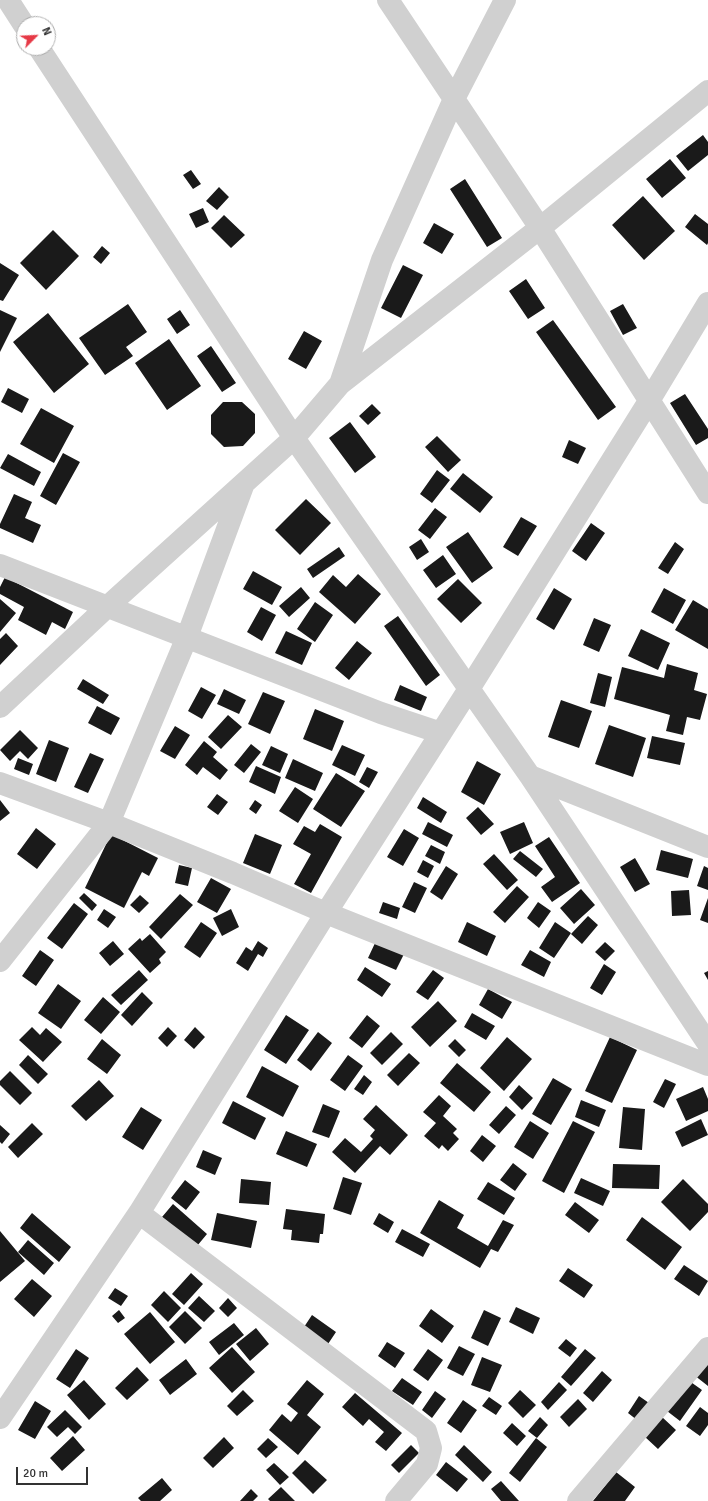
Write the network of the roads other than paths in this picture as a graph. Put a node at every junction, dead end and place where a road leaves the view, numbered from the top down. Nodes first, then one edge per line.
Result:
1 (8, 0) edge
2 (388, 0) edge
3 (506, 0) edge
4 (18, 16) edge
5 (44, 56) edge
6 (708, 91) edge
7 (454, 98) junction
8 (540, 228) junction
9 (708, 303) edge
10 (340, 384) junction
11 (649, 400) junction
12 (294, 438) junction
13 (244, 482) junction
14 (708, 493) edge
15 (0, 565) edge
16 (106, 607) junction
17 (187, 637) junction
18 (469, 689) junction
19 (0, 707) edge
20 (441, 733) junction
21 (530, 776) junction
22 (0, 783) edge
23 (109, 823) junction
24 (708, 847) edge
25 (326, 913) junction
26 (0, 961) edge
27 (708, 1044) edge
28 (708, 1065) edge
29 (139, 1213) junction
30 (708, 1348) edge
31 (0, 1418) edge
32 (396, 1501) edge
33 (578, 1501) edge

1 - 4 street
2 - 7 street
3 - 7 street
5 - 12 street
6 - 8 street
7 - 8 street
7 - 10 street
8 - 10 street
8 - 11 street
9 - 11 street
10 - 12 street
11 - 14 street
11 - 18 street
12 - 13 street
12 - 18 street
13 - 16 street
13 - 17 street
15 - 16 street
16 - 17 street
16 - 19 street
17 - 20 street
17 - 23 street
18 - 20 street
18 - 21 street
20 - 25 street
21 - 24 street
21 - 27 street
22 - 23 street
23 - 25 street
23 - 26 street
25 - 28 street
25 - 29 street
29 - 31 street
29 - 32 street
30 - 33 street

